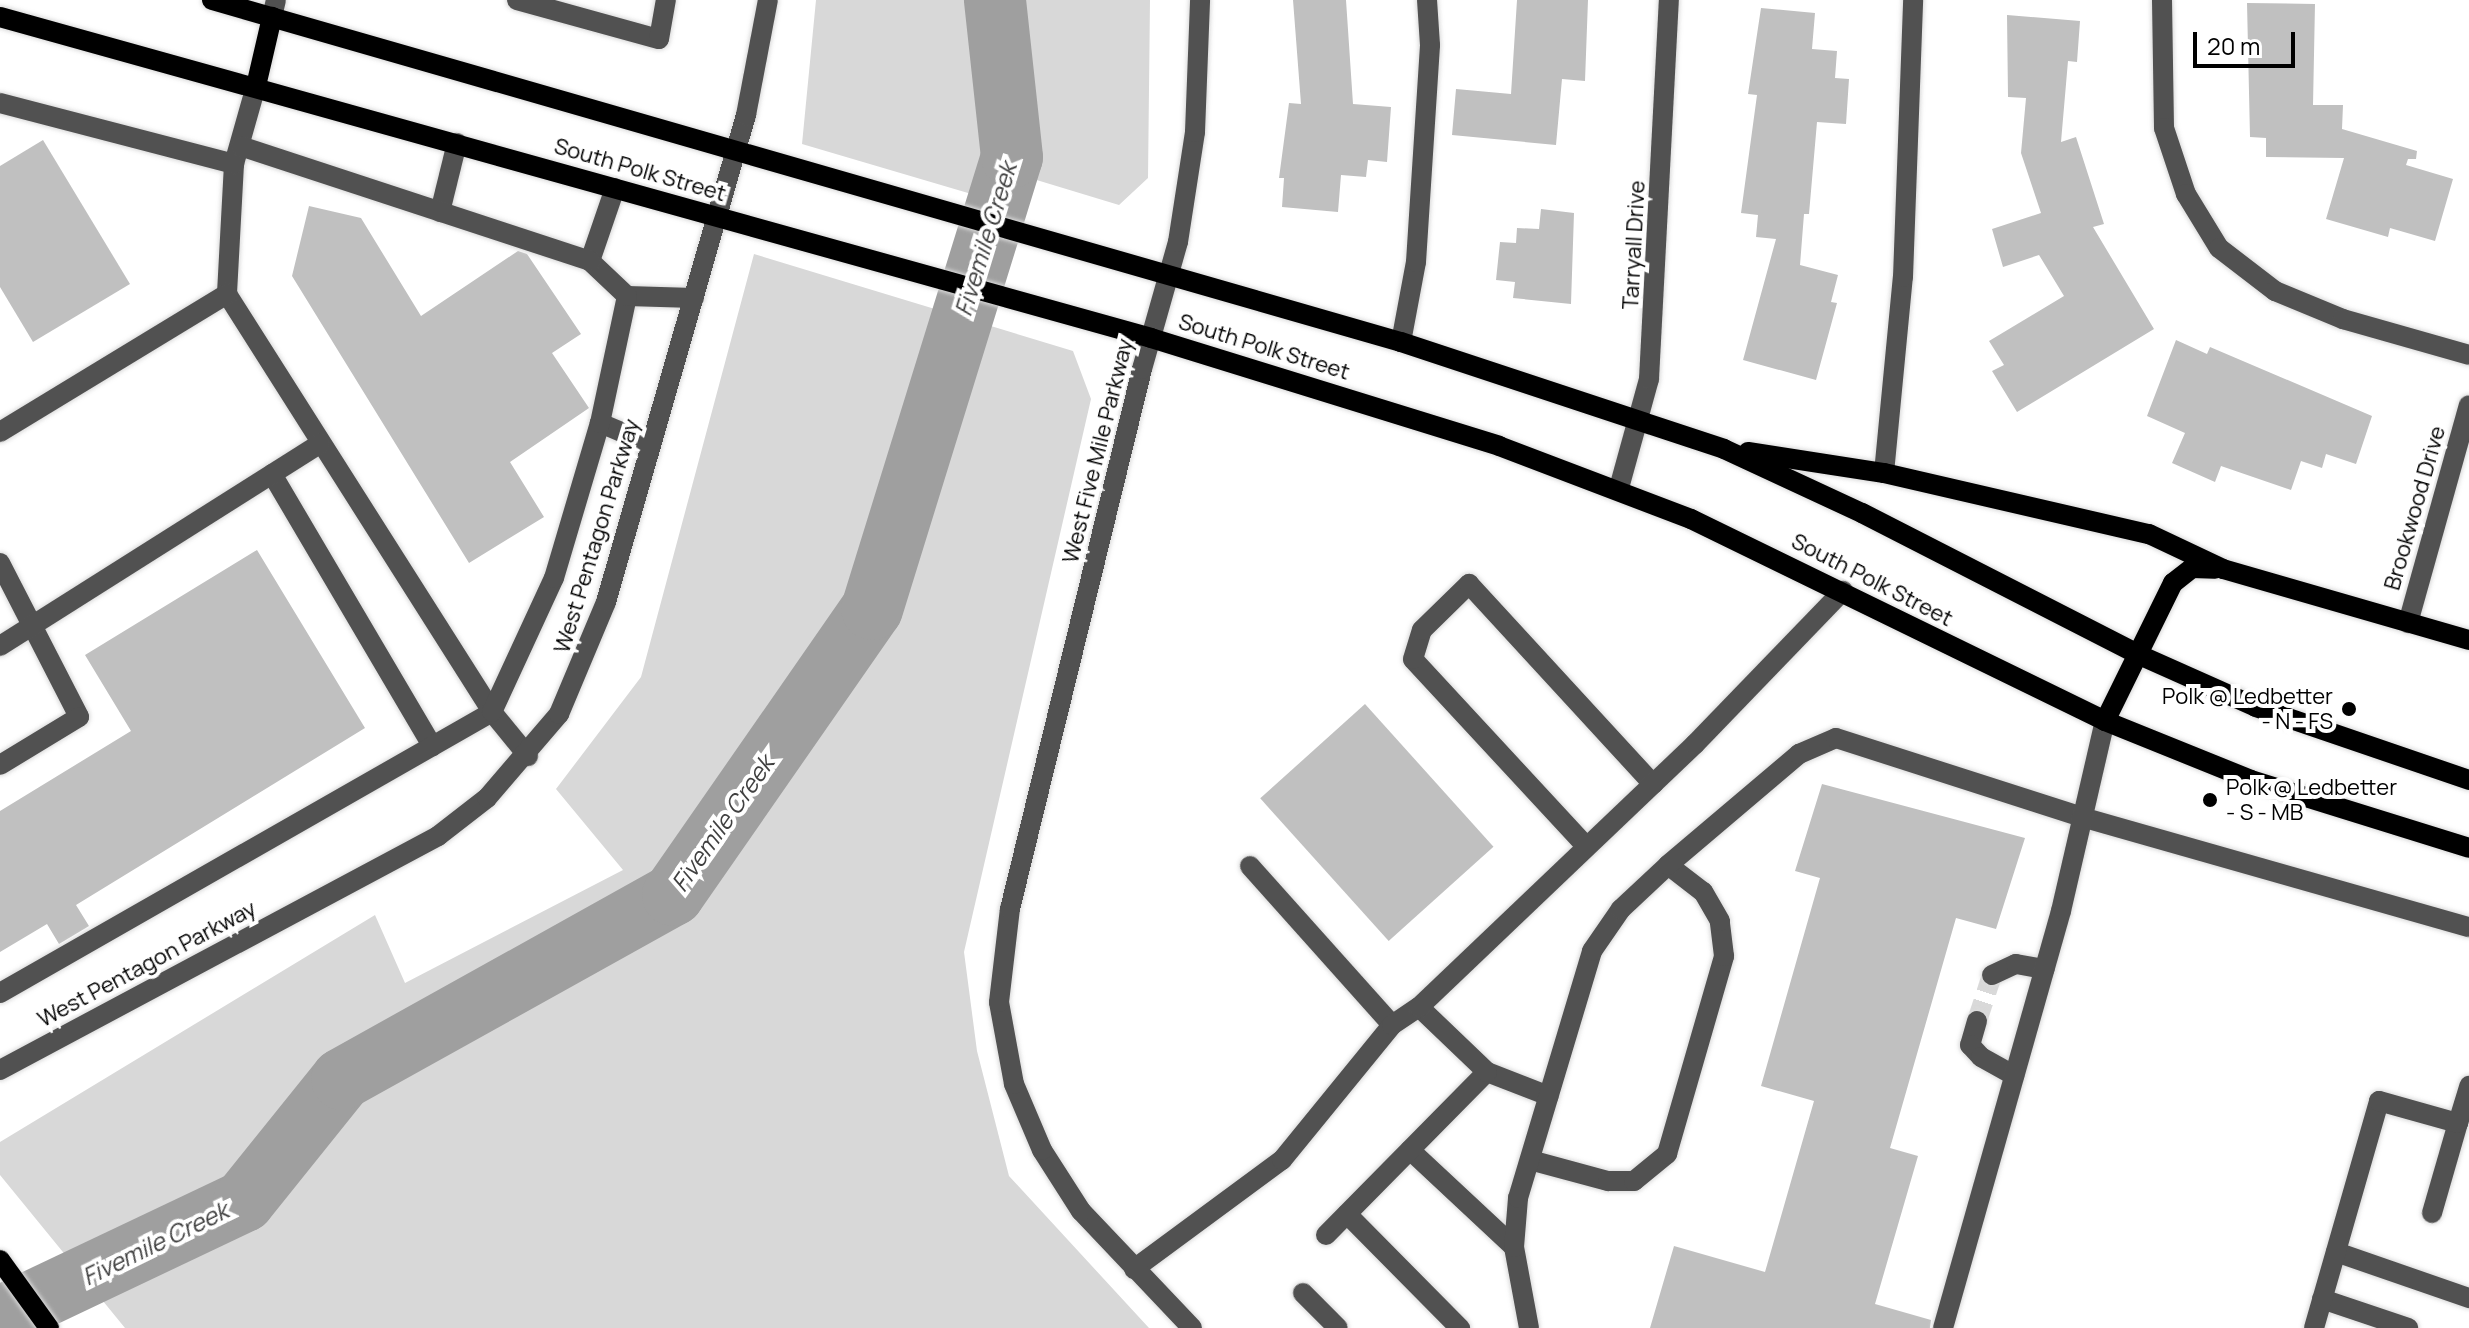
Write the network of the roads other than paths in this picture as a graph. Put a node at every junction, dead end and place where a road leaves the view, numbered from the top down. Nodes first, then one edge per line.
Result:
1 (212, 0) edge
2 (517, 0) edge
3 (666, 0) edge
4 (768, 0) edge
5 (1200, 0) edge
6 (1427, 0) edge
7 (1669, 0) edge
8 (1913, 0) edge
9 (2162, 0) edge
10 (274, 9) edge
11 (0, 17) edge
12 (256, 86) junction
13 (0, 103) edge
14 (457, 143) junction
15 (736, 153) junction
16 (237, 155) junction
17 (615, 188) junction
18 (440, 212) junction
19 (718, 217) junction
20 (590, 261) junction
21 (1169, 276) junction
22 (227, 294) junction
23 (627, 296) junction
24 (694, 298) junction
25 (1151, 338) junction
26 (1401, 342) junction
27 (2469, 355) edge
28 (2469, 405) edge
29 (1639, 420) junction
30 (600, 423) junction
31 (0, 432) edge
32 (320, 444) junction
33 (650, 444) junction
34 (1724, 449) junction
35 (1884, 473) junction
36 (272, 474) junction
37 (1619, 488) junction
38 (0, 563) edge
39 (2223, 569) junction
40 (1843, 591) junction
41 (2408, 623) junction
42 (35, 624) junction
43 (2469, 640) edge
44 (0, 646) edge
45 (2137, 654) junction
46 (492, 712) junction
47 (2105, 721) junction
48 (432, 746) junction
49 (528, 756) junction
50 (0, 765) edge
51 (2469, 780) edge
52 (1653, 784) junction
53 (2082, 817) junction
54 (1585, 845) junction
55 (2469, 848) edge
56 (1668, 865) junction
57 (1250, 866) dead end
58 (2469, 927) edge
59 (2045, 969) junction
60 (1992, 975) dead end
61 (0, 993) edge
62 (1419, 1007) junction
63 (1977, 1021) tunnel mouth
64 (1392, 1025) junction
65 (0, 1070) edge
66 (1487, 1072) junction
67 (2014, 1075) junction
68 (2469, 1086) edge
69 (1549, 1096) junction
70 (2458, 1123) junction
71 (1410, 1150) junction
72 (1530, 1160) junction
73 (2432, 1213) dead end
74 (1347, 1214) junction
75 (1326, 1235) dead end
76 (1514, 1247) junction
77 (2336, 1252) junction
78 (0, 1260) edge
79 (1134, 1269) junction
80 (1303, 1293) dead end
81 (2469, 1298) edge
82 (2322, 1299) junction
83 (49, 1328) edge
84 (1192, 1328) edge
85 (1338, 1328) edge
86 (1460, 1328) edge
87 (1529, 1328) edge
88 (1943, 1328) edge
89 (2314, 1328) edge
90 (2408, 1328) edge

1 - 10 main road, South Polk Street
2 - 3 street
4 - 15 street, West Pentagon Parkway
5 - 21 street, West Five Mile Parkway
6 - 26 street
7 - 29 street, Tarryall Drive
8 - 35 street
9 - 27 street
10 - 12 main road
10 - 15 main road, South Polk Street
11 - 12 main road, South Polk Street
12 - 14 main road, South Polk Street
12 - 16 street
13 - 16 street
14 - 17 main road, South Polk Street
14 - 18 street
15 - 19 street, West Pentagon Parkway
15 - 21 main road, South Polk Street
16 - 18 street
16 - 22 street
17 - 19 main road, South Polk Street
17 - 20 street
18 - 20 street
19 - 24 street, West Pentagon Parkway
19 - 25 main road, South Polk Street
20 - 23 street
21 - 25 street, West Five Mile Parkway
21 - 26 main road, South Polk Street
22 - 31 street
22 - 32 street
23 - 24 street
23 - 30 street
24 - 33 street, West Pentagon Parkway
25 - 37 main road, South Polk Street
25 - 79 street, West Five Mile Parkway
26 - 29 main road, South Polk Street
28 - 41 street, Brookwood Drive
29 - 34 main road, South Polk Street
29 - 37 street, Tarryall Drive
30 - 33 street
30 - 46 street
32 - 36 street
32 - 46 street
33 - 49 street, West Pentagon Parkway
34 - 35 main road
34 - 45 main road, South Polk Street
35 - 39 main road
36 - 42 street
36 - 48 street
37 - 40 main road, South Polk Street
38 - 42 street
39 - 41 main road
39 - 45 main road
40 - 47 main road, South Polk Street
40 - 52 street
41 - 43 main road
42 - 44 street
42 - 50 street
45 - 47 main road
45 - 51 main road, South Polk Street
46 - 48 street
46 - 49 street
47 - 53 street
47 - 55 main road, South Polk Street
48 - 61 street
49 - 65 street, West Pentagon Parkway
52 - 54 street
52 - 54 street
53 - 56 street
53 - 58 street
53 - 59 street
54 - 62 street
56 - 69 street
56 - 72 street
57 - 64 street
59 - 60 street
59 - 67 street
62 - 64 street
62 - 66 street
63 - 67 street
64 - 79 street
66 - 69 street
66 - 71 street
67 - 88 street
68 - 70 street
69 - 72 street
70 - 73 street
70 - 77 street
71 - 74 street
71 - 76 street
72 - 76 street
74 - 75 street
74 - 86 street
76 - 87 street
77 - 81 street
77 - 82 street
78 - 83 main road
79 - 84 street, West Five Mile Parkway
80 - 85 street
82 - 89 street
82 - 90 street

